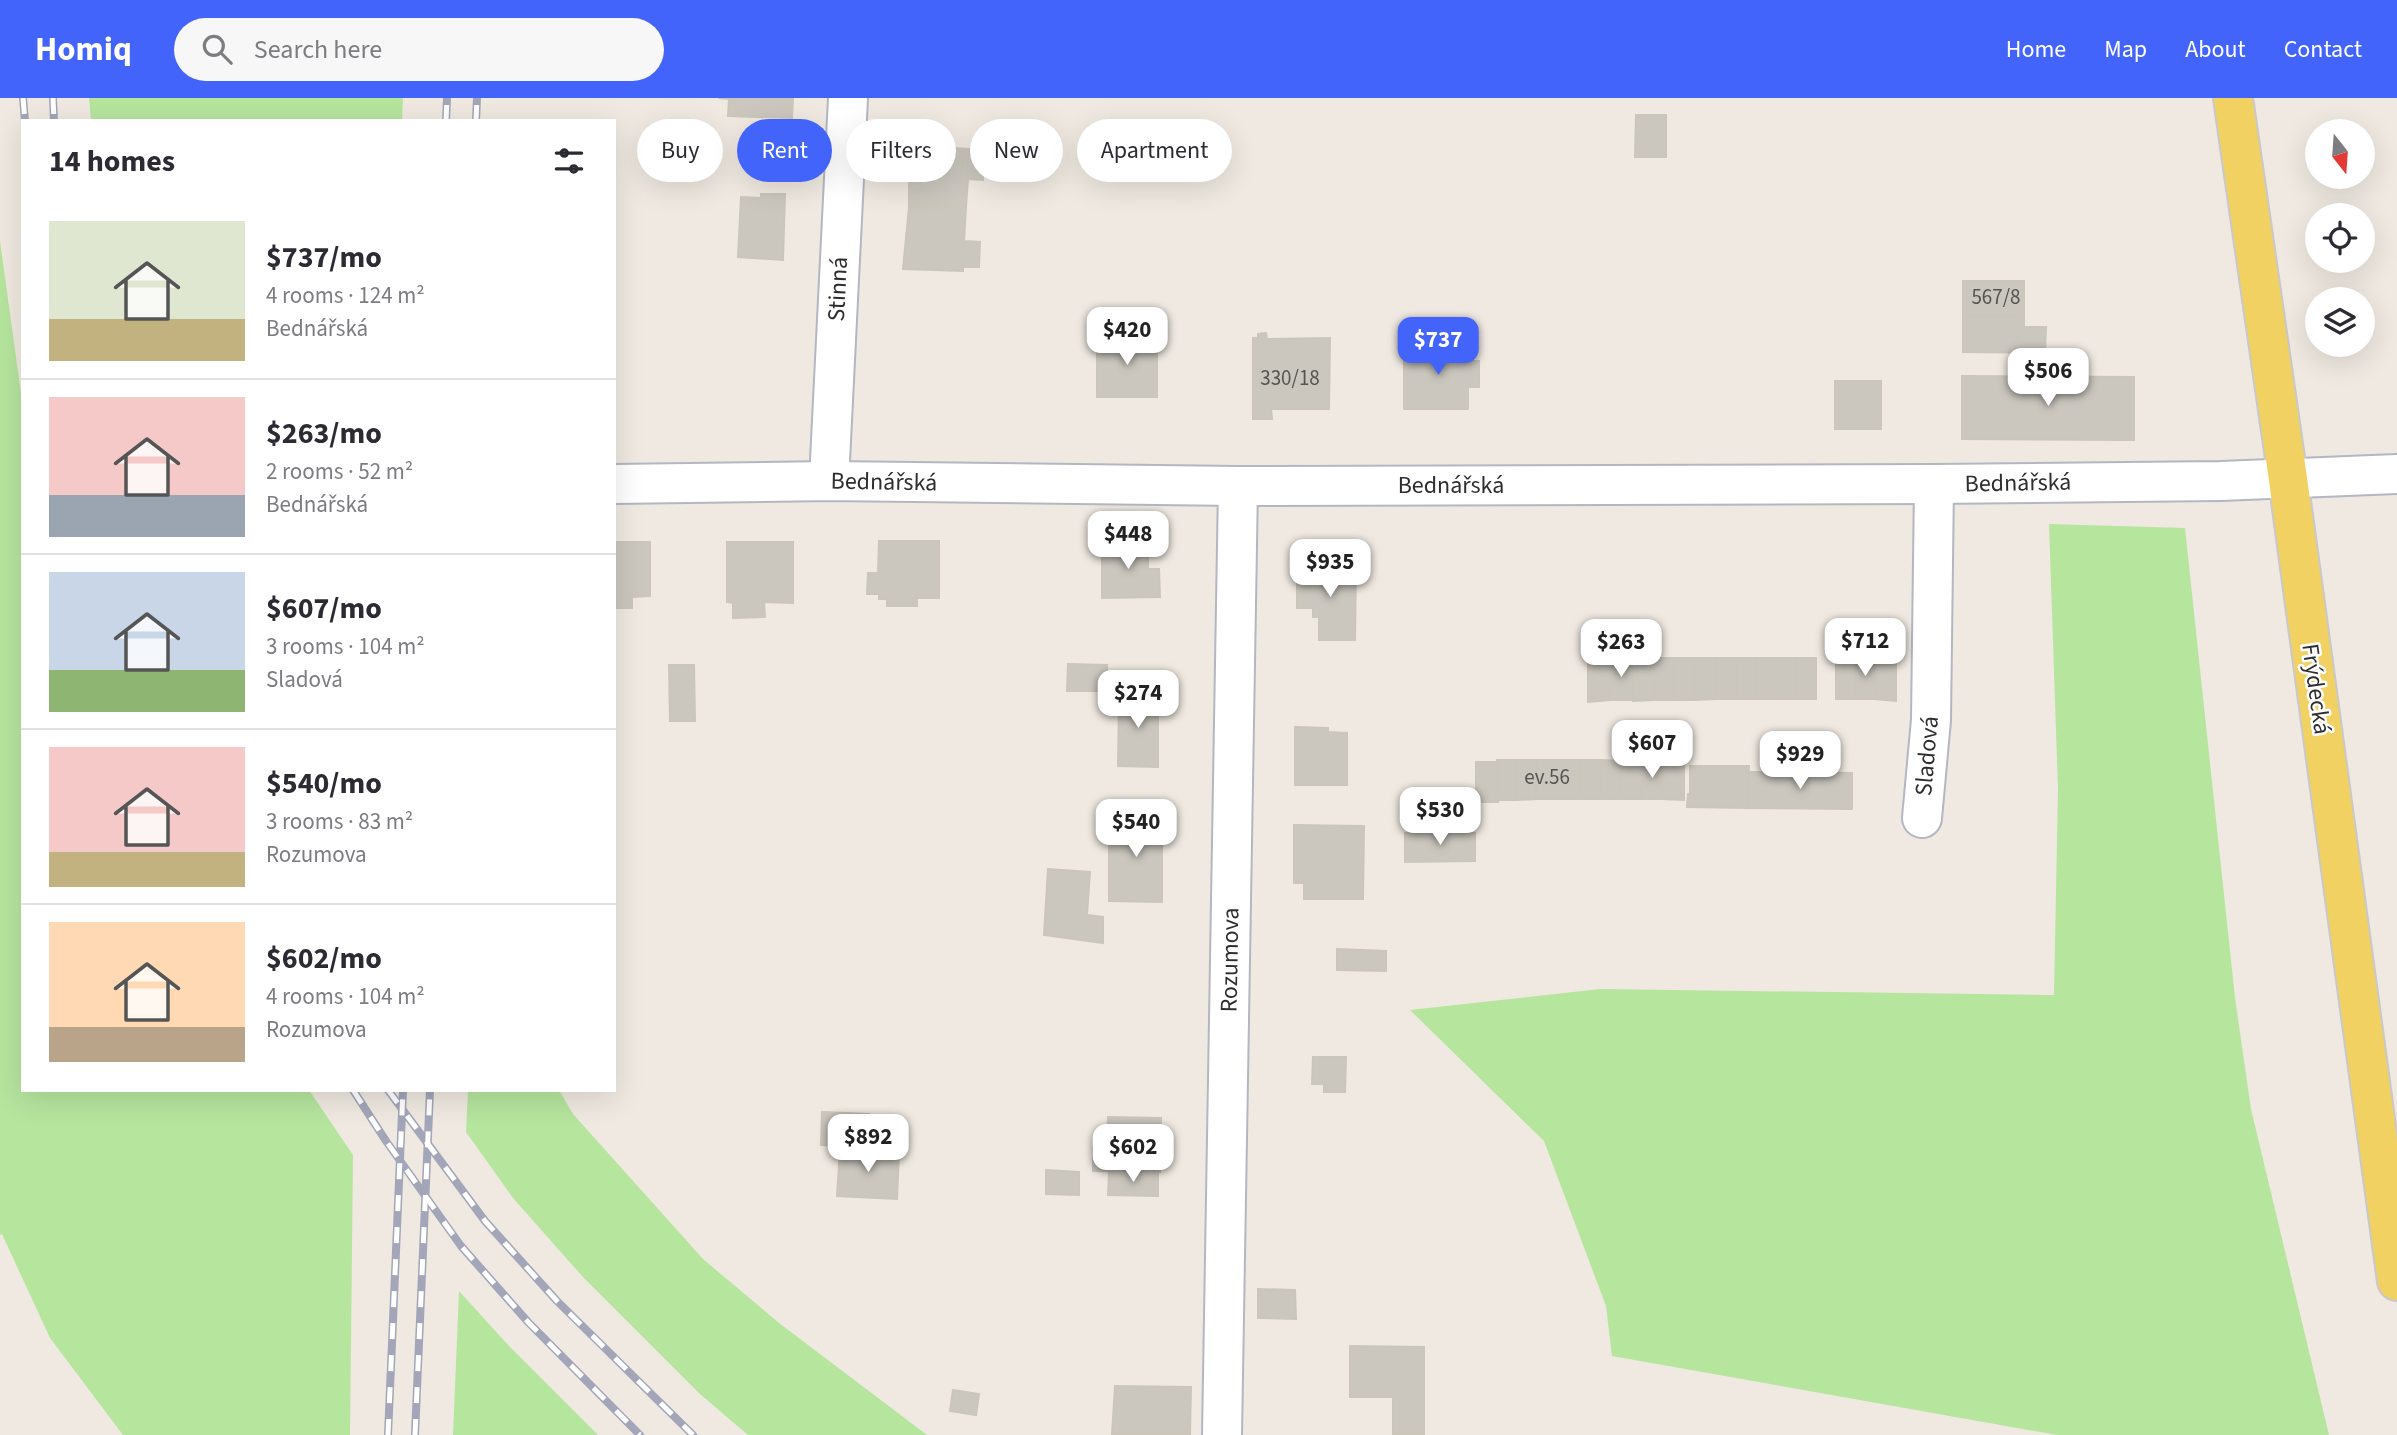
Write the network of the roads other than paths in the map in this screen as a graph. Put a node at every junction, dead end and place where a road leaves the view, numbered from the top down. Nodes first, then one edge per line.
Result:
1 (848, 98) edge
2 (2233, 98) edge
3 (2397, 474) edge
4 (2288, 479) junction
5 (829, 481) junction
6 (616, 484) edge
7 (1934, 484) junction
8 (1238, 486) junction
9 (1922, 818) dead end
10 (2397, 1281) edge
11 (1222, 1435) edge

1 - 5 street, Stinná
2 - 4 main road, Frýdecká
3 - 4 street, Bednářská
4 - 7 street, Bednářská
4 - 10 main road, Frýdecká
5 - 6 street, Bednářská
5 - 8 street, Bednářská
7 - 8 street, Bednářská
7 - 9 street, Sladová
8 - 11 street, Rozumova

